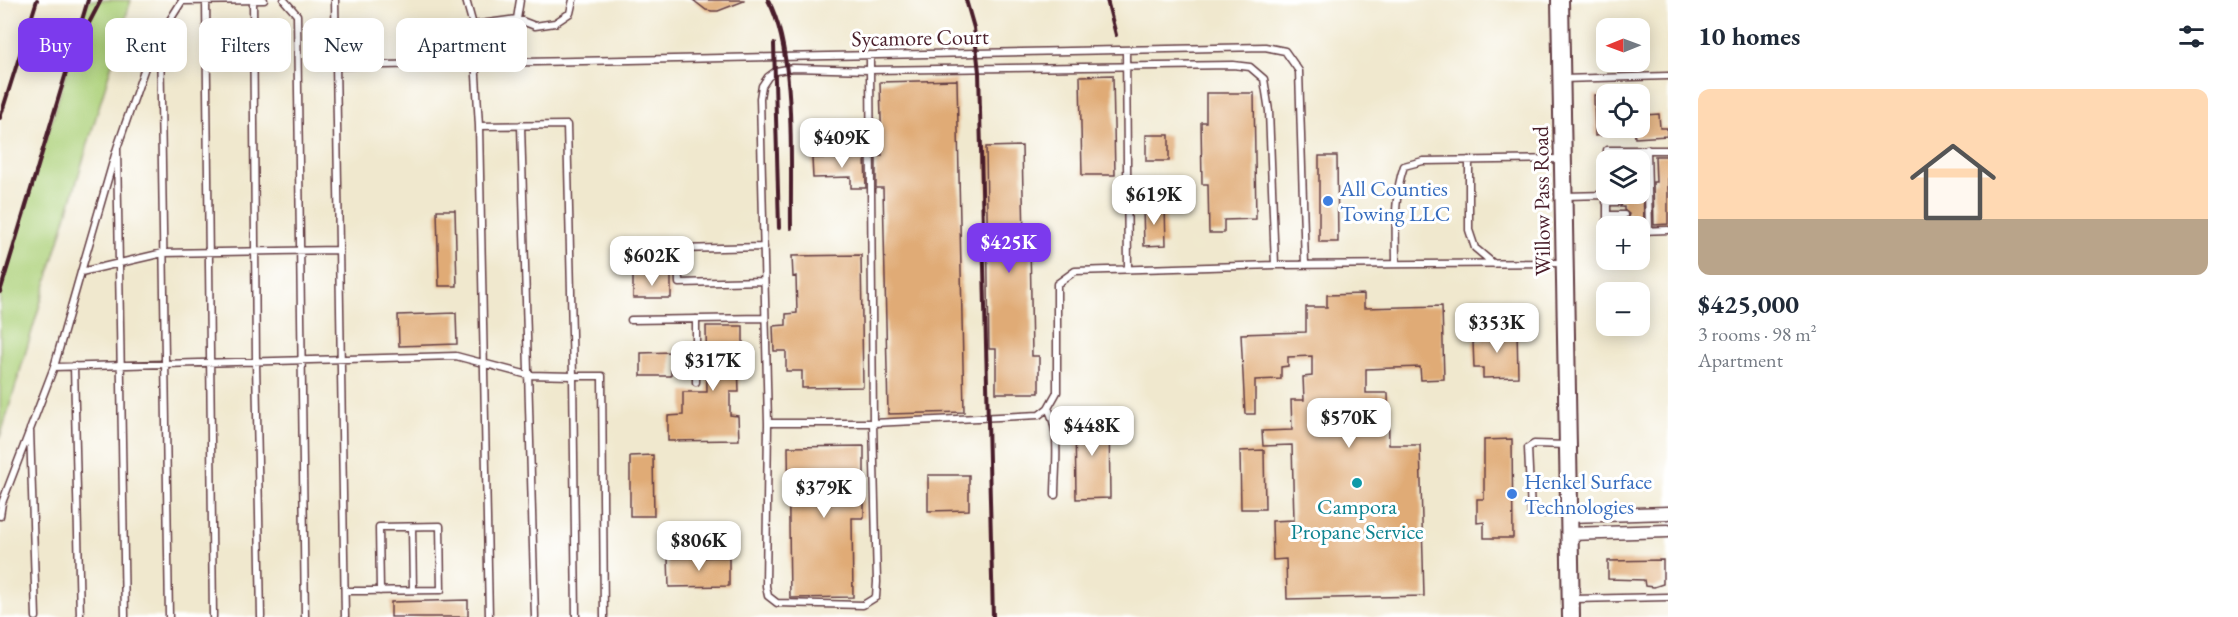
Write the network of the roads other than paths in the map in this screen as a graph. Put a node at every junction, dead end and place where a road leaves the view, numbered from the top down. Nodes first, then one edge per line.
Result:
1 (206, 0) edge
2 (253, 0) edge
3 (264, 0) edge
4 (284, 0) edge
5 (335, 0) edge
6 (466, 0) edge
7 (520, 0) edge
8 (573, 0) edge
9 (1560, 0) edge
10 (170, 18) edge
11 (335, 18) edge
12 (471, 18) edge
13 (517, 18) edge
14 (527, 23) edge
15 (1126, 52) junction
16 (870, 55) junction
17 (527, 62) edge
18 (1126, 66) junction
19 (870, 70) junction
20 (143, 72) edge
21 (160, 72) edge
22 (336, 72) edge
23 (475, 72) edge
24 (1668, 76) edge
25 (1562, 79) junction
26 (521, 125) junction
27 (478, 126) junction
28 (117, 148) junction
29 (1647, 149) joint
30 (1607, 150) edge
31 (1668, 150) edge
32 (1563, 159) junction
33 (1469, 160) junction
34 (1656, 195) dead end
35 (1563, 196) junction
36 (1650, 197) edge
37 (1596, 198) edge
38 (1606, 204) edge
39 (1647, 204) edge
40 (1640, 214) dead end
41 (1648, 214) joint
42 (1607, 215) joint
43 (1624, 215) dead end
44 (1668, 230) edge
45 (1650, 231) edge
46 (764, 248) junction
47 (299, 250) junction
48 (339, 250) junction
49 (209, 251) junction
50 (255, 251) junction
51 (163, 253) junction
52 (119, 261) junction
53 (1565, 263) junction
54 (1396, 264) junction
55 (1495, 264) junction
56 (1275, 265) junction
57 (1305, 265) junction
58 (1128, 269) junction
59 (81, 272) junction
60 (764, 281) junction
61 (765, 318) junction
62 (696, 319) junction
63 (631, 320) dead end
64 (341, 360) junction
65 (301, 361) junction
66 (256, 362) junction
67 (210, 363) junction
68 (482, 363) junction
69 (165, 364) junction
70 (121, 365) junction
71 (74, 366) junction
72 (54, 367) junction
73 (528, 375) junction
74 (573, 376) junction
75 (696, 382) dead end
76 (1048, 408) junction
77 (768, 423) junction
78 (873, 423) junction
79 (30, 429) junction
80 (1568, 445) junction
81 (1055, 495) dead end
82 (1668, 513) edge
83 (1569, 514) junction
84 (0, 516) edge
85 (412, 527) junction
86 (1668, 531) edge
87 (1569, 534) junction
88 (413, 590) junction
89 (345, 591) junction
90 (380, 591) junction
91 (1668, 597) edge
92 (1570, 599) junction
93 (36, 617) edge
94 (80, 617) edge
95 (125, 617) edge
96 (170, 617) edge
97 (213, 617) edge
98 (261, 617) edge
99 (304, 617) edge
100 (345, 617) edge
101 (489, 617) edge
102 (535, 617) edge
103 (576, 617) edge
104 (604, 617) edge
105 (1571, 617) edge

1 - 2 lane
1 - 10 lane
1 - 49 lane
2 - 3 lane
2 - 50 lane
4 - 47 lane
5 - 11 lane
6 - 12 lane
7 - 13 lane
8 - 14 lane
9 - 25 main road, Willow Pass Road
15 - 16 lane, Sycamore Court
15 - 18 lane
15 - 57 lane, Sycamore Court
16 - 17 lane, Sycamore Court
16 - 19 lane
18 - 19 lane
18 - 56 lane
18 - 58 lane
19 - 46 lane
19 - 78 lane
20 - 28 lane
21 - 51 lane
22 - 48 lane
23 - 27 lane
24 - 25 lane
25 - 32 main road, Willow Pass Road
26 - 27 lane
26 - 73 lane
26 - 74 lane
27 - 68 lane
28 - 52 lane
28 - 59 lane
29 - 30 lane
29 - 31 lane
32 - 33 lane
32 - 35 main road, Willow Pass Road
33 - 54 lane
33 - 55 lane
34 - 36 lane
35 - 37 lane
35 - 53 main road, Willow Pass Road
38 - 42 lane
39 - 41 lane
40 - 41 lane
42 - 43 lane
44 - 45 lane
46 - 60 lane
46 - 60 lane
47 - 48 lane
47 - 50 lane
47 - 65 lane
48 - 64 lane
49 - 50 lane
49 - 51 lane
49 - 67 lane
50 - 66 lane
51 - 52 lane
51 - 69 lane
52 - 59 lane
52 - 70 lane
53 - 55 lane
53 - 80 main road, Willow Pass Road
54 - 55 lane
54 - 57 lane
56 - 57 lane
56 - 58 lane
58 - 76 lane
59 - 72 lane
60 - 61 lane
61 - 62 lane
61 - 77 lane
62 - 63 lane
62 - 75 lane
64 - 65 lane
64 - 68 lane
64 - 89 lane
65 - 66 lane
65 - 99 lane
66 - 67 lane
66 - 98 lane
67 - 69 lane
67 - 97 lane
68 - 73 lane
68 - 101 lane
69 - 70 lane
69 - 96 lane
70 - 71 lane
70 - 95 lane
71 - 72 lane
71 - 94 lane
72 - 79 lane
73 - 74 lane
73 - 102 lane
74 - 103 lane
74 - 104 lane
76 - 78 lane
76 - 81 lane
77 - 78 lane
77 - 78 lane
79 - 84 lane
79 - 93 lane
80 - 83 main road, Willow Pass Road
80 - 83 lane
82 - 83 street
83 - 87 main road, Willow Pass Road
85 - 88 lane
85 - 88 lane
85 - 90 lane
86 - 87 street
87 - 92 main road, Willow Pass Road
88 - 90 lane
89 - 90 lane
89 - 100 lane
91 - 92 lane
92 - 105 main road, Willow Pass Road

